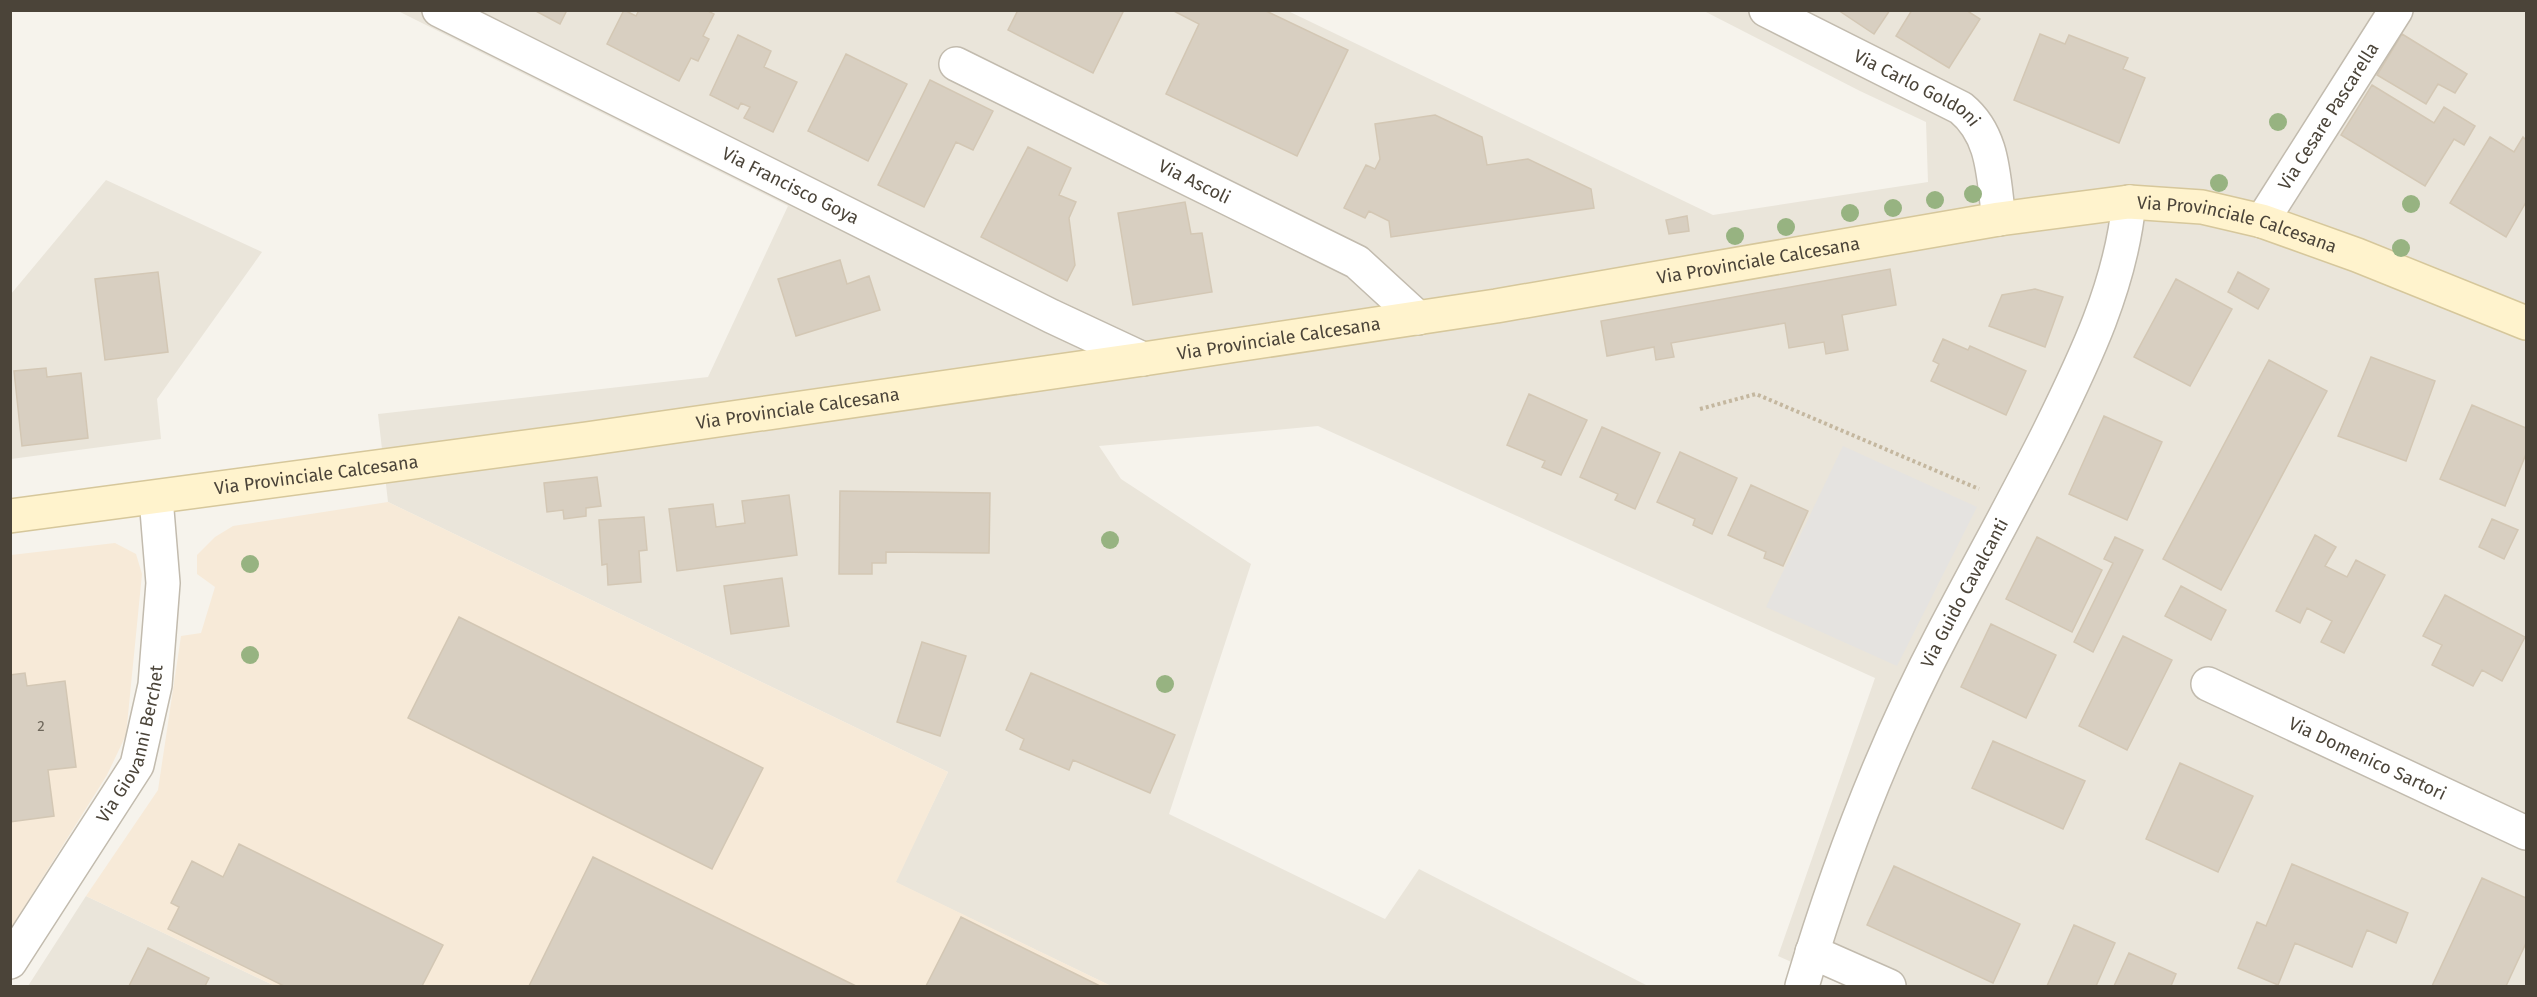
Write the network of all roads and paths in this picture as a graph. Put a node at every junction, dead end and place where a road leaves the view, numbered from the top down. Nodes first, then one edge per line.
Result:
1 (439, 10) edge
2 (1766, 10) edge
3 (2396, 10) edge
4 (956, 64) dead end
5 (2129, 202) junction
6 (1999, 219) junction
7 (2262, 221) junction
8 (1418, 318) junction
9 (2526, 323) edge
10 (1143, 359) junction
11 (1700, 409) dead end
12 (156, 498) junction
13 (2013, 503) junction
14 (10, 516) edge
15 (2208, 684) dead end
16 (2526, 833) edge
17 (1812, 952) junction
18 (10, 962) edge
19 (1802, 987) edge
20 (1889, 987) edge

1 - 10 street, Via Francisco Goya
2 - 6 street, Via Carlo Goldoni
3 - 7 street, Via Cesare Pascarella
4 - 8 street, Via Ascoli
5 - 6 main road, Via Provinciale Calcesana
5 - 7 main road, Via Provinciale Calcesana
5 - 13 street, Via Guido Cavalcanti
6 - 8 main road, Via Provinciale Calcesana
7 - 9 main road, Via Provinciale Calcesana
8 - 10 main road, Via Provinciale Calcesana
10 - 12 main road, Via Provinciale Calcesana
11 - 13 path
12 - 14 main road, Via Provinciale Calcesana
12 - 18 street, Via Giovanni Berchet
13 - 17 street, Via Guido Cavalcanti
15 - 16 street, Via Domenico Sartori
17 - 19 street, Via Guido Cavalcanti
17 - 20 street

